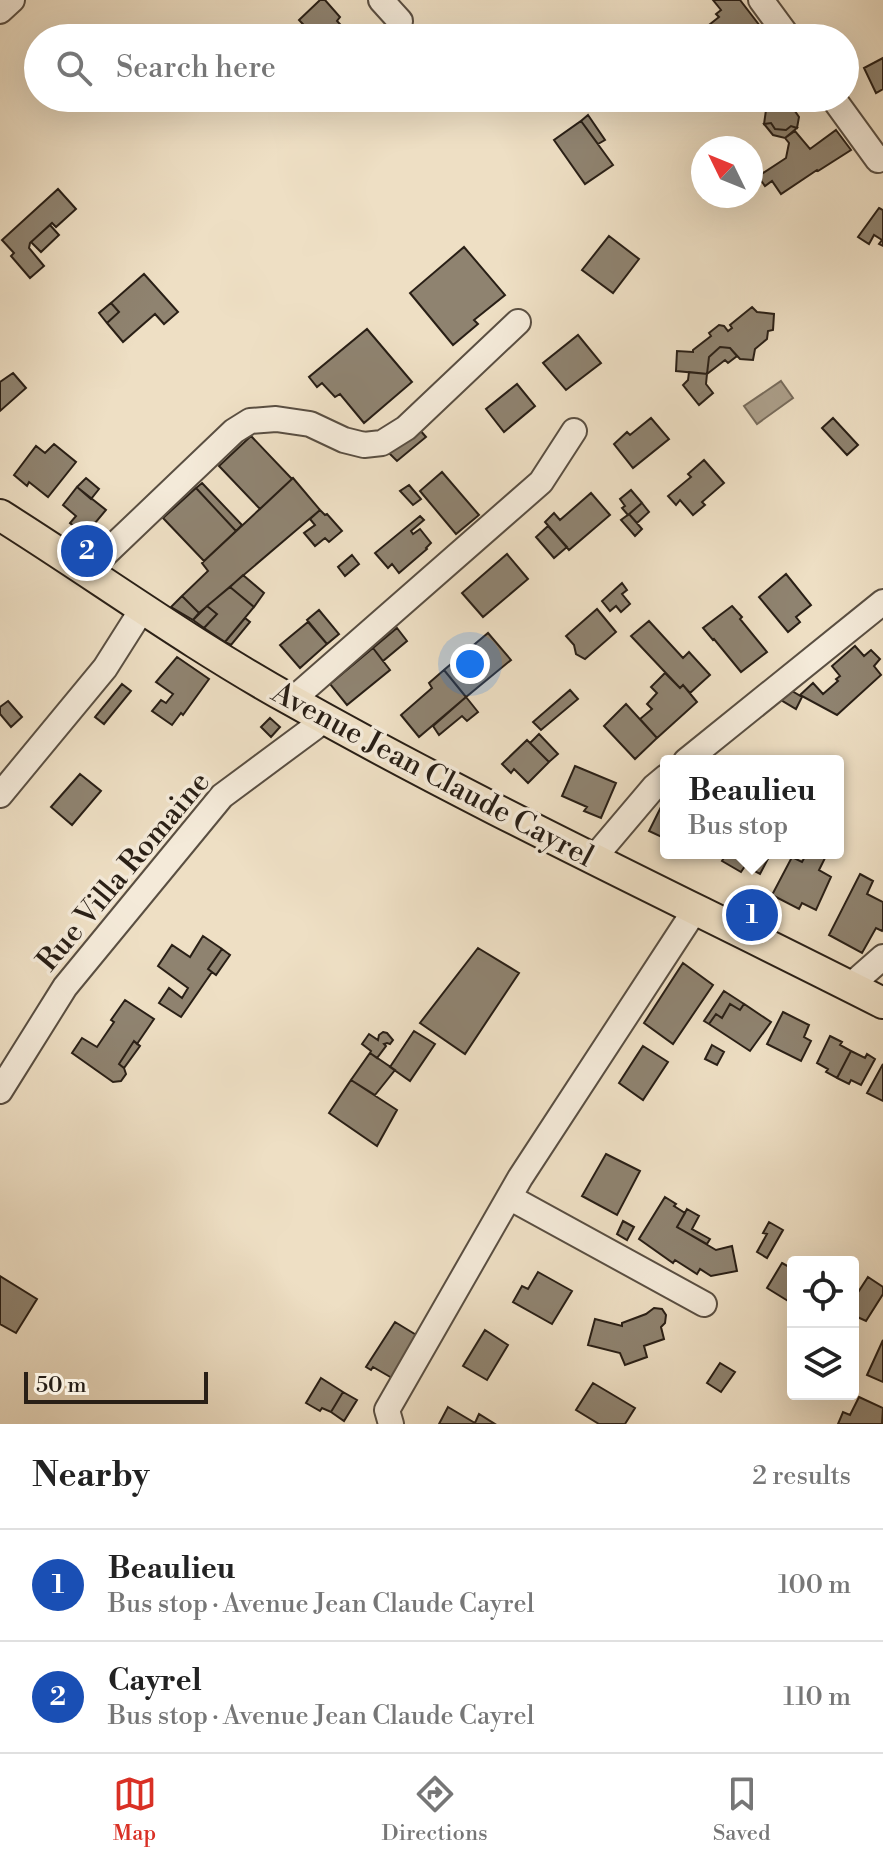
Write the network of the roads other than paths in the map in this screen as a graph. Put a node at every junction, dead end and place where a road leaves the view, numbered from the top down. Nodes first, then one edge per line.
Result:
1 (12, 0) edge
2 (381, 0) edge
3 (761, 0) edge
4 (0, 11) edge
5 (400, 21) dead end
6 (779, 24) edge
7 (843, 112) edge
8 (883, 158) edge
9 (518, 322) dead end
10 (574, 431) dead end
11 (0, 515) edge
12 (90, 573) junction
13 (883, 602) edge
14 (143, 608) junction
15 (291, 701) junction
16 (324, 718) junction
17 (693, 755) edge
18 (660, 782) edge
19 (0, 795) edge
20 (593, 859) junction
21 (695, 910) junction
22 (883, 957) edge
23 (850, 986) junction
24 (883, 1003) edge
25 (0, 1091) edge
26 (509, 1197) junction
27 (704, 1304) dead end
28 (391, 1424) edge

1 - 4 street
2 - 5 street
3 - 6 street
7 - 8 street
9 - 12 street
10 - 15 street
11 - 12 main road, Avenue Jean Claude Cayrel
12 - 14 main road, Avenue Jean Claude Cayrel
13 - 17 street
14 - 15 main road, Avenue Jean Claude Cayrel
14 - 19 street
15 - 16 main road, Avenue Jean Claude Cayrel
16 - 20 main road, Avenue Jean Claude Cayrel
16 - 25 street, Rue Villa Romaine
18 - 20 street
20 - 21 main road, Avenue Jean Claude Cayrel
21 - 23 main road, Avenue Jean Claude Cayrel
21 - 26 street
22 - 23 street
23 - 24 main road, Avenue Jean Claude Cayrel
26 - 27 street
26 - 28 street

